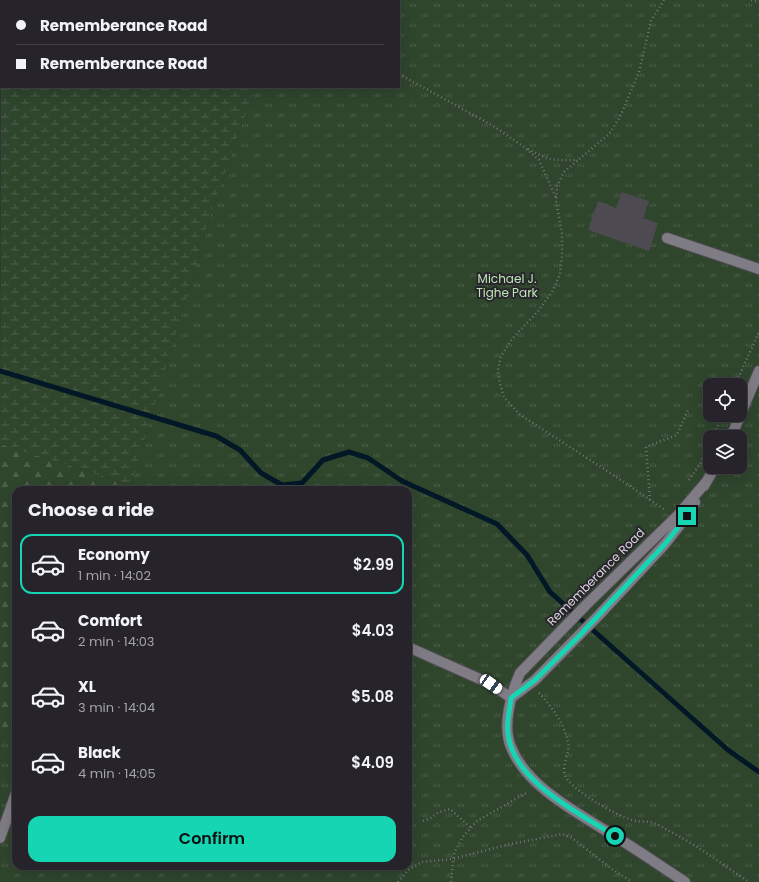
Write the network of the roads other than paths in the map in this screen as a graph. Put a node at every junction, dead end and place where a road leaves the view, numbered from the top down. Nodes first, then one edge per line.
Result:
1 (667, 238) dead end
2 (759, 269) edge
3 (759, 371) edge
4 (734, 430) edge
5 (711, 474) edge
6 (707, 481) junction
7 (412, 649) edge
8 (511, 698) junction
9 (12, 804) edge
10 (0, 838) edge
11 (685, 882) edge

1 - 2 street
3 - 4 street
5 - 6 street, Rememberance Road
6 - 8 street, Rememberance Road
6 - 8 street, Rememberance Road
7 - 8 street
8 - 11 street, Rememberance Road
9 - 10 street

